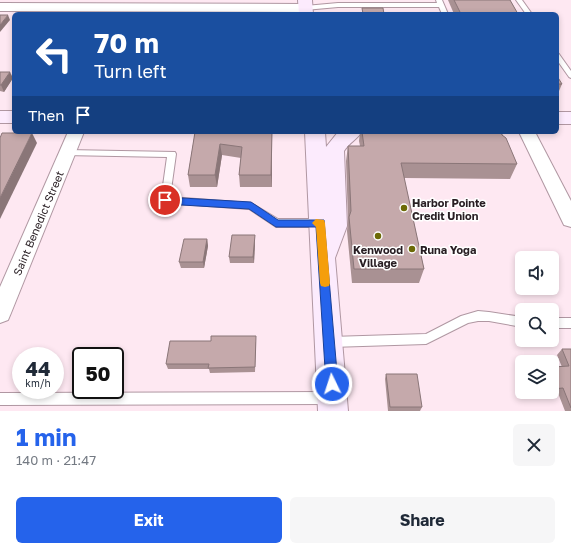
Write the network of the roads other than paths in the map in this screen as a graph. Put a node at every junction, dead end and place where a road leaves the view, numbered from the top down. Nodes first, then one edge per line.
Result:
1 (519, 0) edge
2 (440, 2) edge
3 (338, 3) edge
4 (0, 7) edge
5 (305, 7) edge
6 (127, 10) edge
7 (256, 11) edge
8 (444, 12) edge
9 (528, 12) edge
10 (559, 58) edge
11 (571, 76) edge
12 (0, 117) edge
13 (12, 117) edge
14 (559, 118) edge
15 (571, 118) edge
16 (75, 134) edge
17 (315, 134) edge
18 (349, 134) edge
19 (528, 134) edge
20 (67, 153) junction
21 (565, 196) edge
22 (571, 220) edge
23 (321, 223) junction
24 (323, 258) junction
25 (0, 313) edge
26 (515, 321) edge
27 (559, 323) edge
28 (571, 323) edge
29 (329, 342) junction
30 (0, 399) edge
31 (333, 405) edge

1 - 9 lane
2 - 3 lane
2 - 8 lane
3 - 5 lane
4 - 6 street
5 - 7 street
6 - 7 street
10 - 11 lane
12 - 13 main road
14 - 15 main road
16 - 20 street, Saint Benedict Street
17 - 23 main road
18 - 24 main road
19 - 21 street
20 - 23 lane
20 - 25 street, Saint Benedict Street
21 - 22 street
23 - 24 main road
24 - 29 main road
26 - 29 lane
27 - 28 lane
29 - 31 main road
30 - 31 lane

